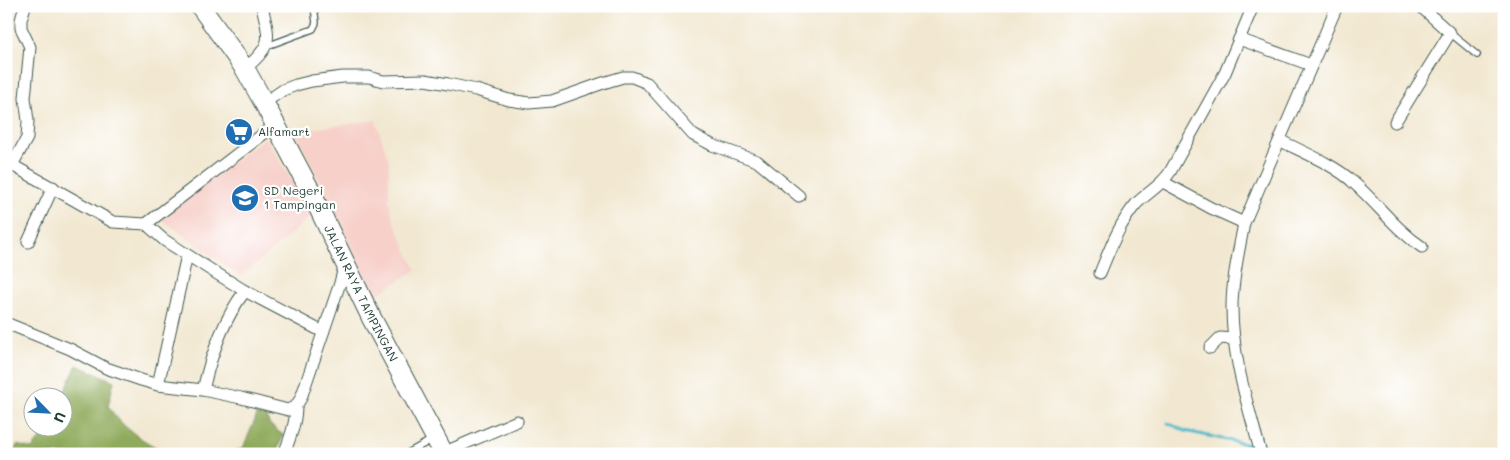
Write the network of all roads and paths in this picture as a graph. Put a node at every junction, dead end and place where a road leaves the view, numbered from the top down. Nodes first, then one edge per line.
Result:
1 (25, 6) edge
2 (200, 6) edge
3 (262, 6) edge
4 (314, 6) edge
5 (1254, 6) edge
6 (1337, 6) edge
7 (1422, 7) edge
8 (1450, 33) junction
9 (1239, 39) junction
10 (267, 46) junction
11 (1477, 55) dead end
12 (1312, 65) junction
13 (245, 69) junction
14 (264, 102) junction
15 (1394, 122) dead end
16 (275, 124) junction
17 (1281, 140) junction
18 (9, 162) edge
19 (1163, 182) junction
20 (53, 187) junction
21 (799, 196) dead end
22 (1244, 223) junction
23 (146, 224) junction
24 (28, 242) dead end
25 (1422, 247) dead end
26 (187, 255) junction
27 (345, 263) junction
28 (1100, 273) dead end
29 (245, 291) junction
30 (6, 323) edge
31 (323, 332) junction
32 (1234, 340) junction
33 (1210, 348) dead end
34 (158, 385) junction
35 (203, 390) junction
36 (296, 406) junction
37 (517, 421) dead end
38 (441, 448) edge
39 (1260, 448) edge
40 (284, 454) edge
41 (406, 454) edge

1 - 18 street
2 - 13 main road, JALAN RAYA TAMPINGAN
3 - 10 street
4 - 10 lane
5 - 9 street
6 - 12 street
7 - 8 street
8 - 11 lane
8 - 15 street
9 - 12 street
9 - 19 street
10 - 13 street
12 - 17 street
13 - 14 main road, JALAN RAYA TAMPINGAN
14 - 16 main road, JALAN RAYA TAMPINGAN
14 - 21 street
16 - 23 street
16 - 27 main road, JALAN RAYA TAMPINGAN
17 - 22 street
17 - 25 street
18 - 20 street
19 - 22 street
19 - 28 street
20 - 23 street
20 - 24 street
22 - 32 street
23 - 26 street
26 - 29 street
26 - 34 street
27 - 31 street
27 - 38 main road, JALAN RAYA TAMPINGAN
29 - 31 street
29 - 35 street
30 - 34 street
31 - 36 street
32 - 33 street
32 - 39 street
34 - 35 street
35 - 36 street
36 - 40 street
37 - 38 street
38 - 41 lane

